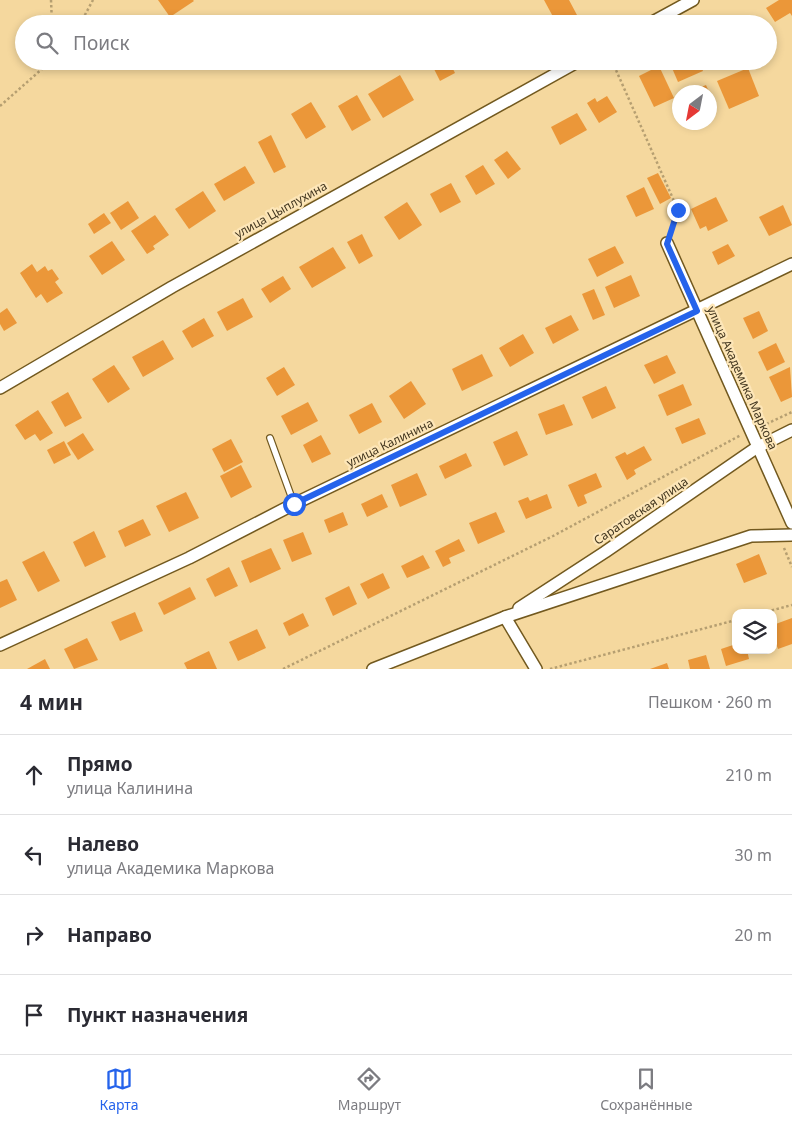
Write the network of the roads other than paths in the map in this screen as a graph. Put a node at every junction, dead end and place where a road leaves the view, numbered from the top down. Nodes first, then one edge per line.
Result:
1 (693, 0) edge
2 (666, 15) edge
3 (563, 70) edge
4 (667, 244) road end
5 (792, 264) edge
6 (697, 311) junction
7 (0, 388) edge
8 (792, 430) edge
9 (270, 438) dead end
10 (756, 448) junction
11 (294, 504) junction
12 (792, 523) edge
13 (792, 535) edge
14 (505, 617) junction
15 (0, 645) edge
16 (373, 669) edge
17 (536, 669) edge

1 - 2 street
3 - 7 street, улица Цыплухина
4 - 6 street, улица Академика Маркова
5 - 6 street, улица Калинина
6 - 10 street, улица Академика Маркова
6 - 11 street, улица Калинина
8 - 10 street, Саратовская улица
9 - 11 lane
10 - 12 street, улица Академика Маркова
10 - 14 street, Саратовская улица
11 - 15 street, улица Калинина
13 - 14 street, Саратовская улица
14 - 16 street, Саратовская улица
14 - 17 street

